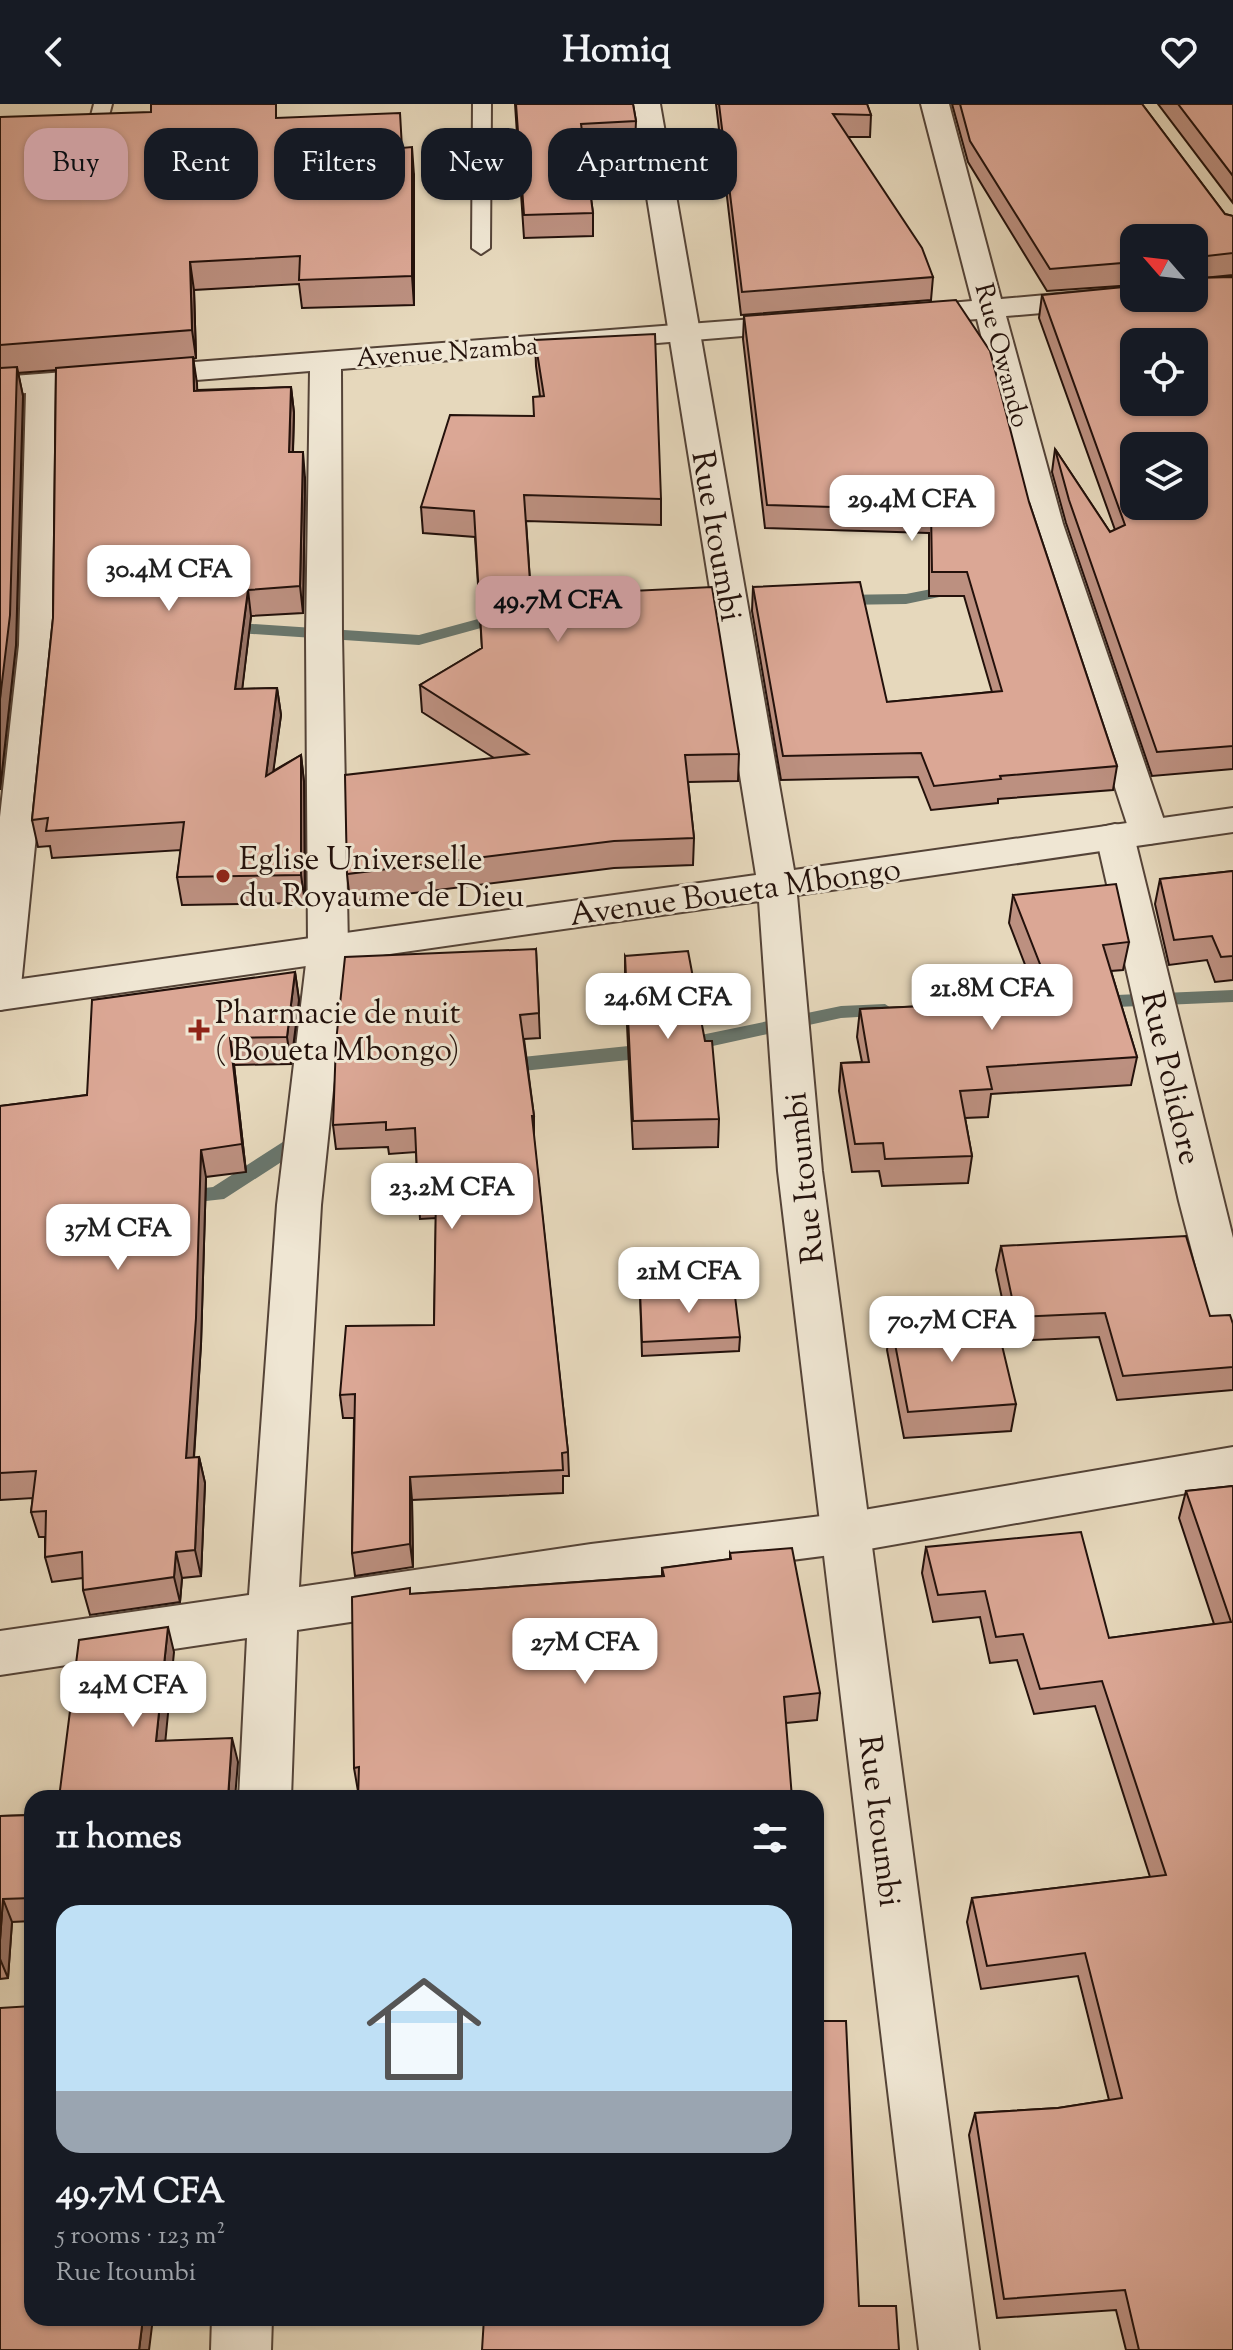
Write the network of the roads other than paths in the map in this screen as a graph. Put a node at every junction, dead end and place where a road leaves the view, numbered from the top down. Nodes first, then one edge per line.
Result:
1 (103, 104) edge
2 (482, 104) edge
3 (646, 104) edge
4 (935, 104) edge
5 (97, 127) edge
6 (481, 248) dead end
7 (1120, 297) edge
8 (991, 309) junction
9 (883, 317) edge
10 (837, 321) edge
11 (683, 333) junction
12 (326, 361) junction
13 (42, 382) junction
14 (0, 386) edge
15 (1233, 820) edge
16 (1132, 834) junction
17 (777, 886) junction
18 (328, 947) junction
19 (0, 996) edge
20 (1233, 1320) edge
21 (1233, 1466) edge
22 (846, 1533) junction
23 (273, 1612) junction
24 (0, 1653) edge
25 (265, 1790) edge
26 (242, 2326) edge
27 (241, 2350) edge
28 (949, 2350) edge

1 - 5 lane
2 - 6 lane
3 - 11 street, Rue Itoumbi
4 - 8 street, Rue Owando
7 - 8 street
8 - 9 street
8 - 16 street, Rue Owando
10 - 11 street, Avenue Nzamba
11 - 12 street, Avenue Nzamba
11 - 17 street, Rue Itoumbi
12 - 13 street, Avenue Nzamba
12 - 18 street
13 - 14 street, Avenue Nzamba
13 - 19 street
15 - 16 street, Avenue Boueta Mbongo
16 - 17 street, Avenue Boueta Mbongo
16 - 20 street, Rue Polidore
17 - 18 street, Avenue Boueta Mbongo
17 - 22 street, Rue Itoumbi
18 - 19 street, Avenue Boueta Mbongo
18 - 23 street
21 - 22 street
22 - 23 street
22 - 28 street, Rue Itoumbi
23 - 24 street
23 - 25 street
26 - 27 street

